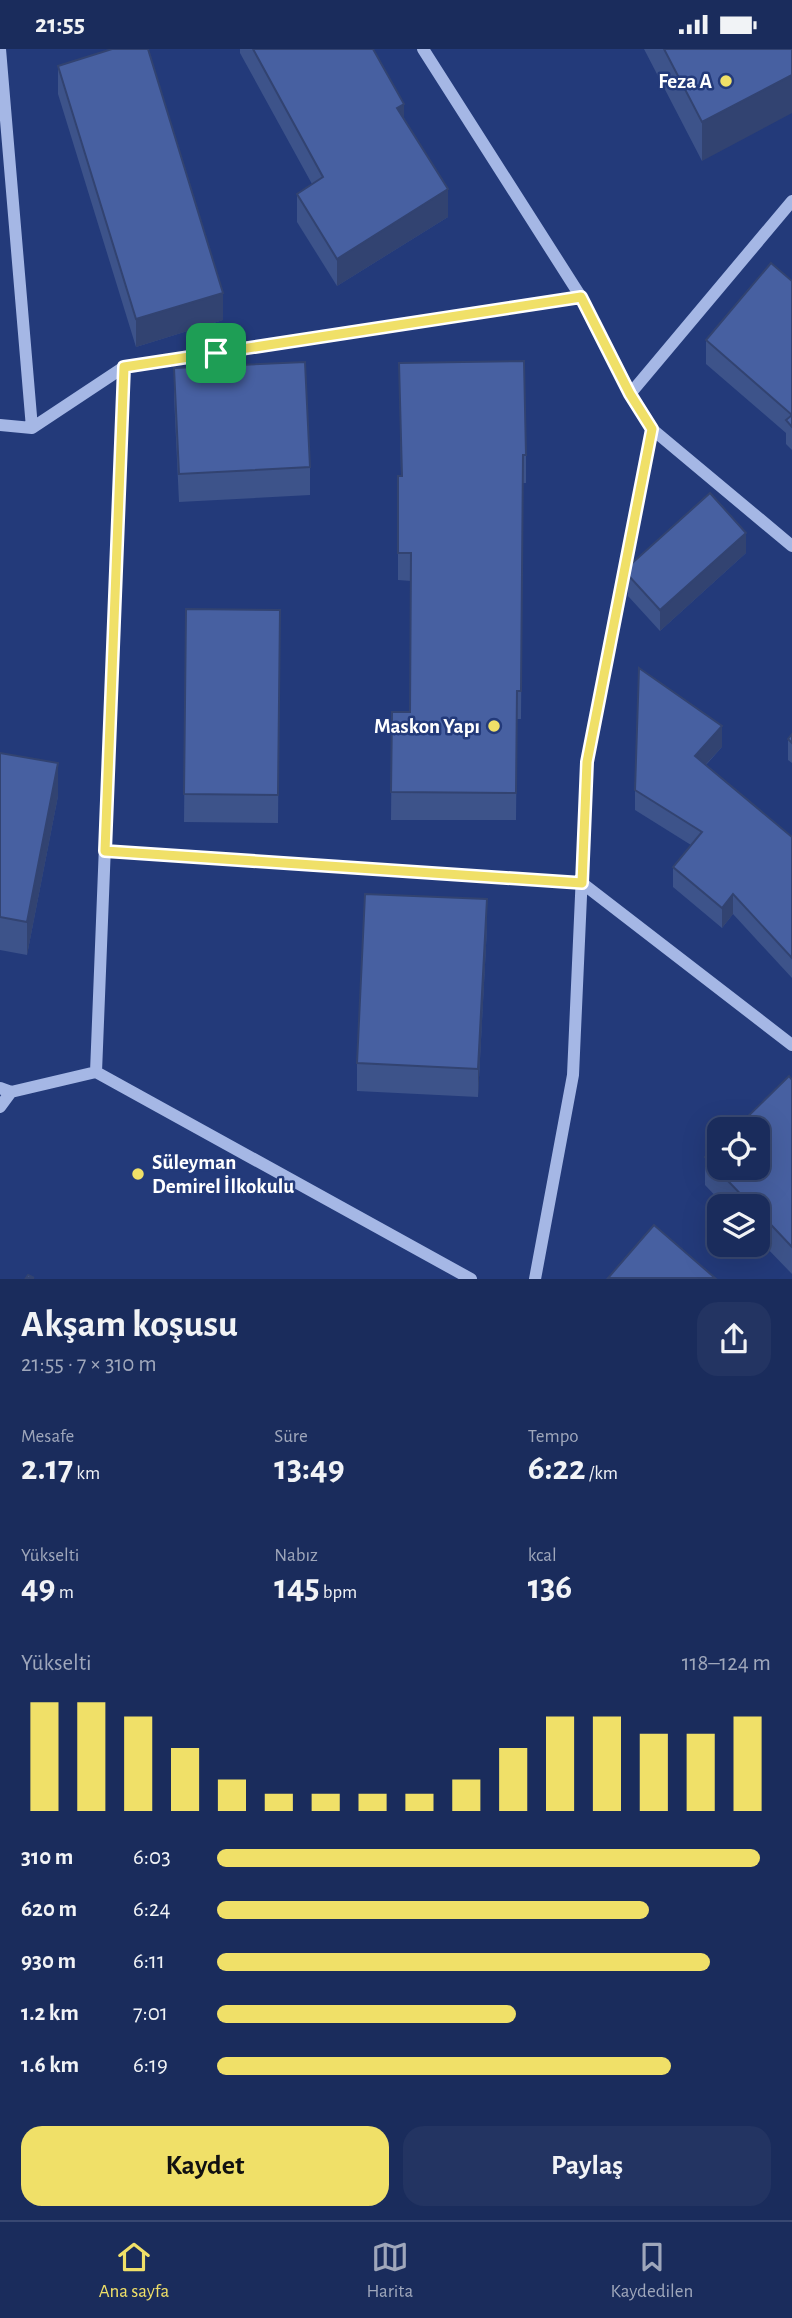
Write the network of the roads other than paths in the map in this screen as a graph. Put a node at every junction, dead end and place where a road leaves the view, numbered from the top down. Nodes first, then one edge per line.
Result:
1 (1, 49) edge
2 (423, 49) edge
3 (792, 201) edge
4 (581, 297) junction
5 (124, 367) junction
6 (630, 394) junction
7 (0, 425) edge
8 (32, 428) junction
9 (652, 429) junction
10 (792, 546) edge
11 (105, 851) junction
12 (582, 883) junction
13 (792, 1045) edge
14 (96, 1072) junction
15 (6, 1090) edge
16 (0, 1107) edge
17 (471, 1279) edge
18 (535, 1279) edge

1 - 8 street
2 - 4 street
3 - 6 street
4 - 5 street
4 - 6 street
5 - 8 street
5 - 11 street
6 - 9 street
7 - 8 street
9 - 10 street
9 - 12 street
11 - 12 street
11 - 14 street
12 - 13 street
12 - 18 street
14 - 15 street
14 - 17 street
15 - 16 street

